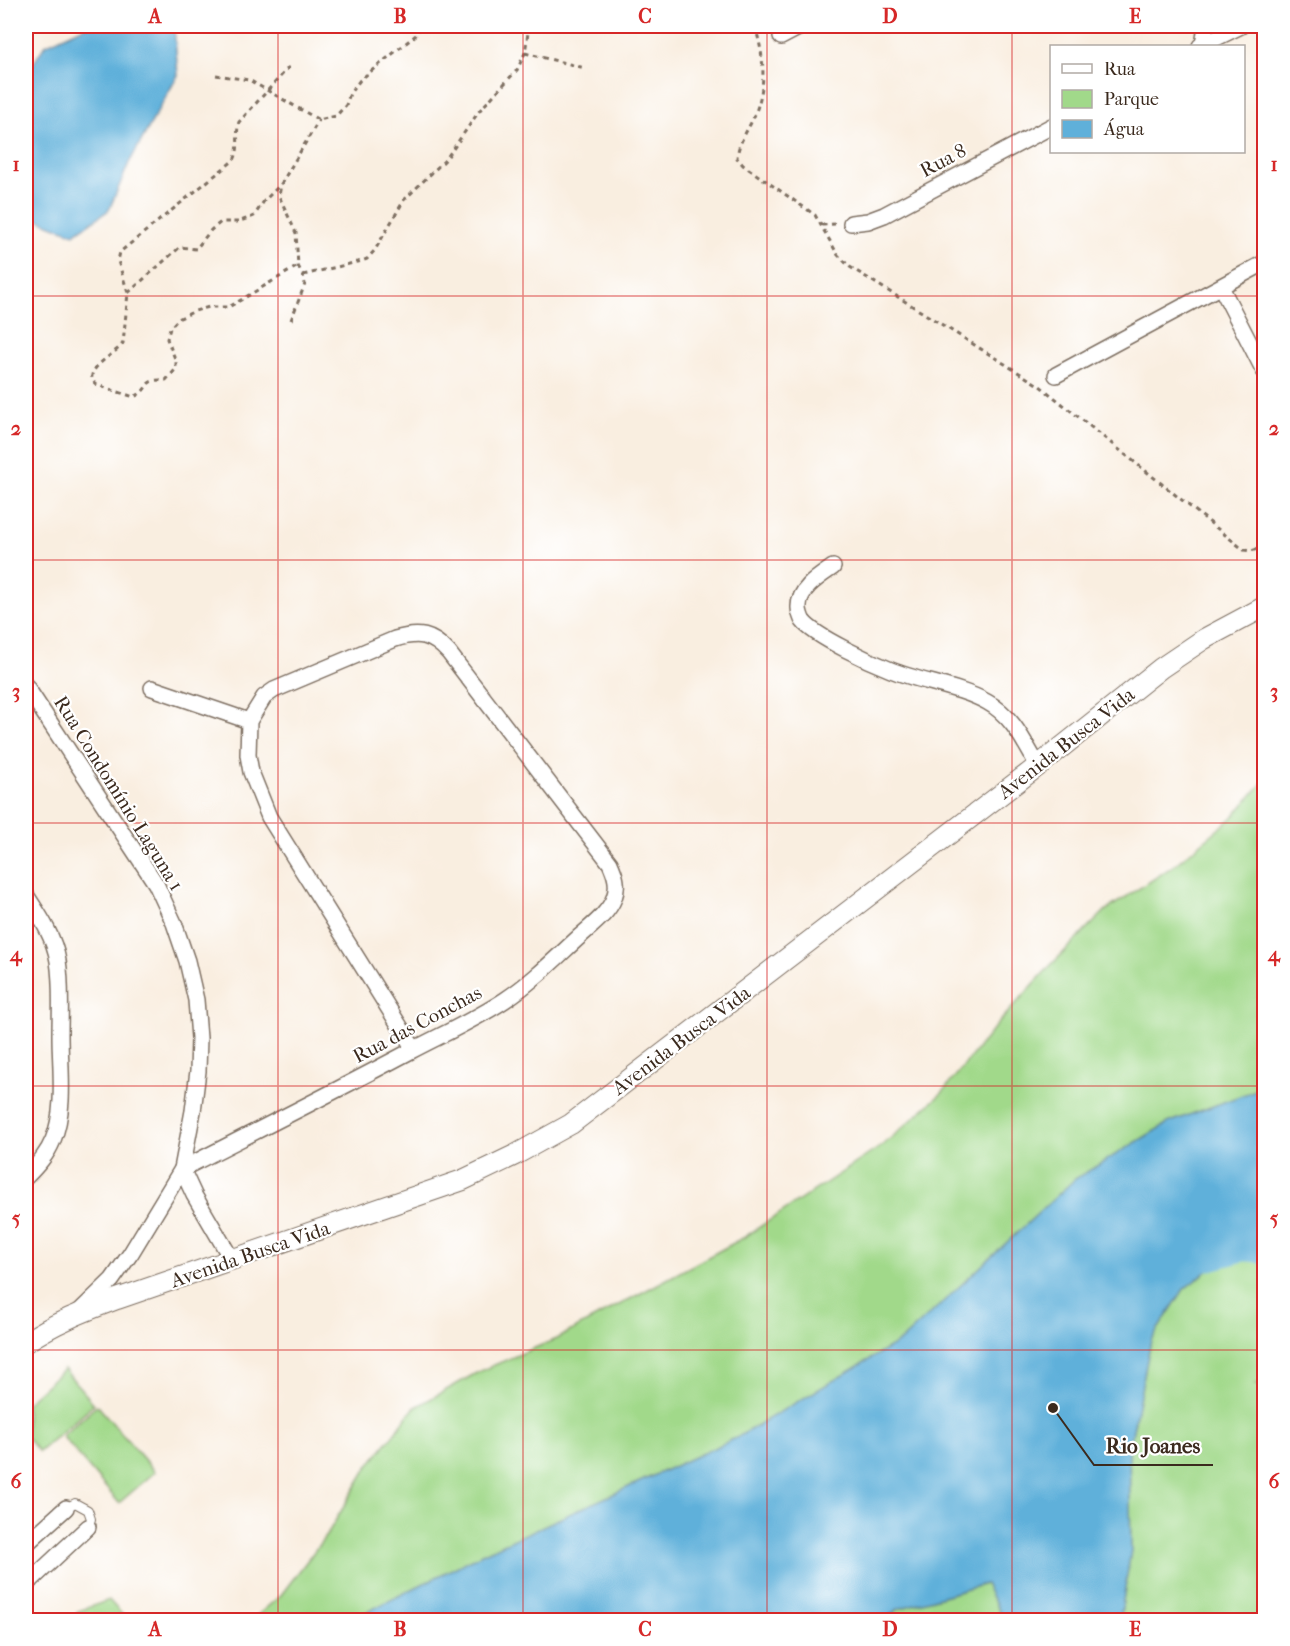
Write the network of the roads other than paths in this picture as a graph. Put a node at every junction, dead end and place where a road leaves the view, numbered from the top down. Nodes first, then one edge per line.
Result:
1 (802, 26) edge
2 (1206, 26) edge
3 (1241, 26) edge
4 (780, 37) dead end
5 (1202, 45) edge
6 (1204, 45) edge
7 (1050, 127) edge
8 (851, 223) dead end
9 (1264, 263) edge
10 (1221, 287) junction
11 (1264, 371) edge
12 (1056, 375) dead end
13 (833, 567) dead end
14 (1264, 606) edge
15 (26, 686) edge
16 (152, 688) dead end
17 (249, 721) junction
18 (1038, 766) junction
19 (26, 895) edge
20 (414, 1049) junction
21 (182, 1169) junction
22 (26, 1177) edge
23 (232, 1260) junction
24 (76, 1314) junction
25 (26, 1342) edge
26 (66, 1508) joint
27 (88, 1527) joint
28 (26, 1544) edge
29 (26, 1584) edge

1 - 4 street
2 - 5 street
3 - 6 street
7 - 8 street, Rua 8
9 - 10 street
10 - 11 street
10 - 12 street
13 - 18 street
14 - 18 street, Avenida Busca Vida
15 - 21 street, Rua Condomínio Laguna 1
16 - 17 street
17 - 20 street
17 - 20 street, Rua das Conchas
18 - 23 street, Avenida Busca Vida
19 - 22 street
20 - 21 street, Rua das Conchas
21 - 23 street
21 - 24 street, Rua Condomínio Laguna 1
23 - 24 street, Avenida Busca Vida
24 - 25 street, Avenida Busca Vida
26 - 27 lane
26 - 28 street
27 - 29 street

